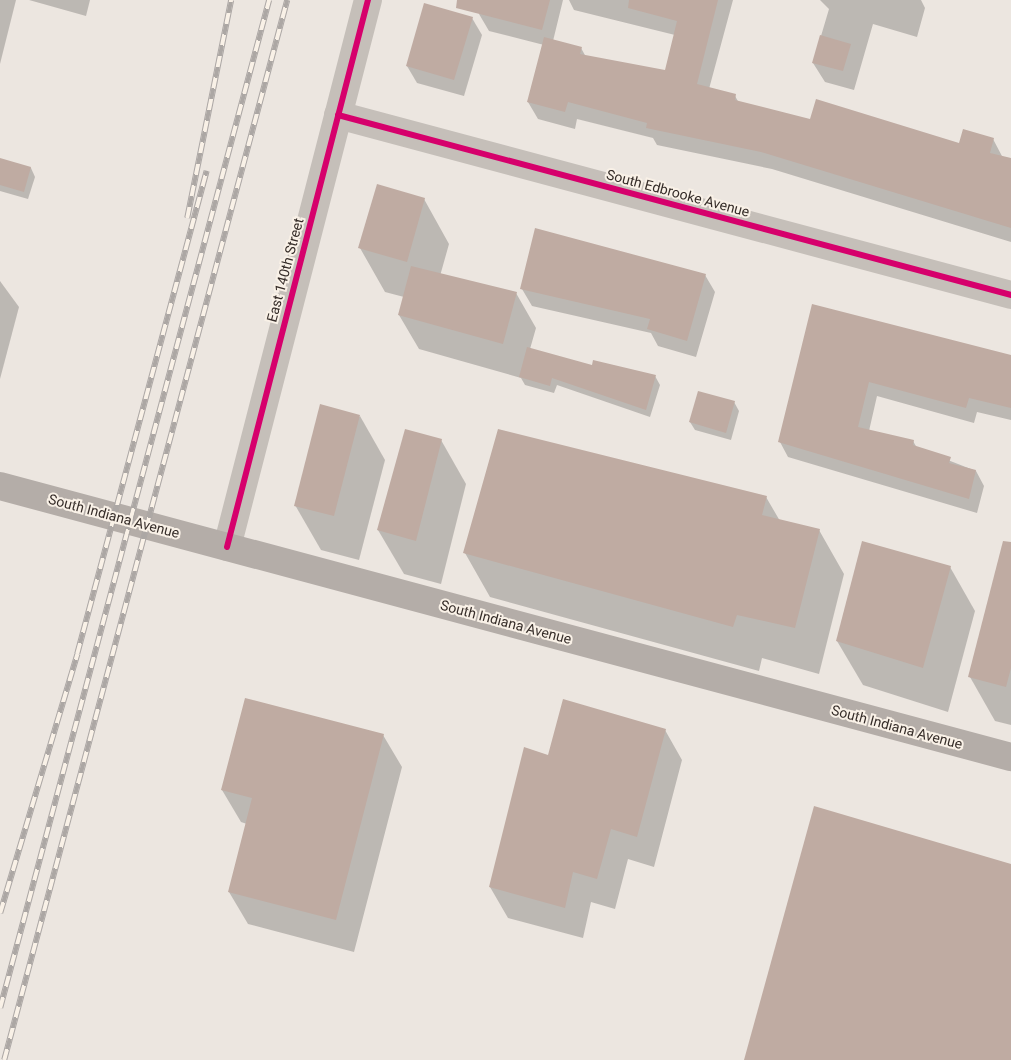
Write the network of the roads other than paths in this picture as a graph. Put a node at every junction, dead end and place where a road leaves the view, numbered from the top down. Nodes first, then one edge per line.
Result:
1 (368, 0) edge
2 (338, 115) junction
3 (1011, 295) edge
4 (0, 486) edge
5 (227, 546) junction
6 (1011, 757) edge

1 - 2 street, East 140th Street
2 - 3 street, South Edbrooke Avenue
2 - 5 street, East 140th Street
4 - 5 main road, South Indiana Avenue
5 - 6 main road, South Indiana Avenue

